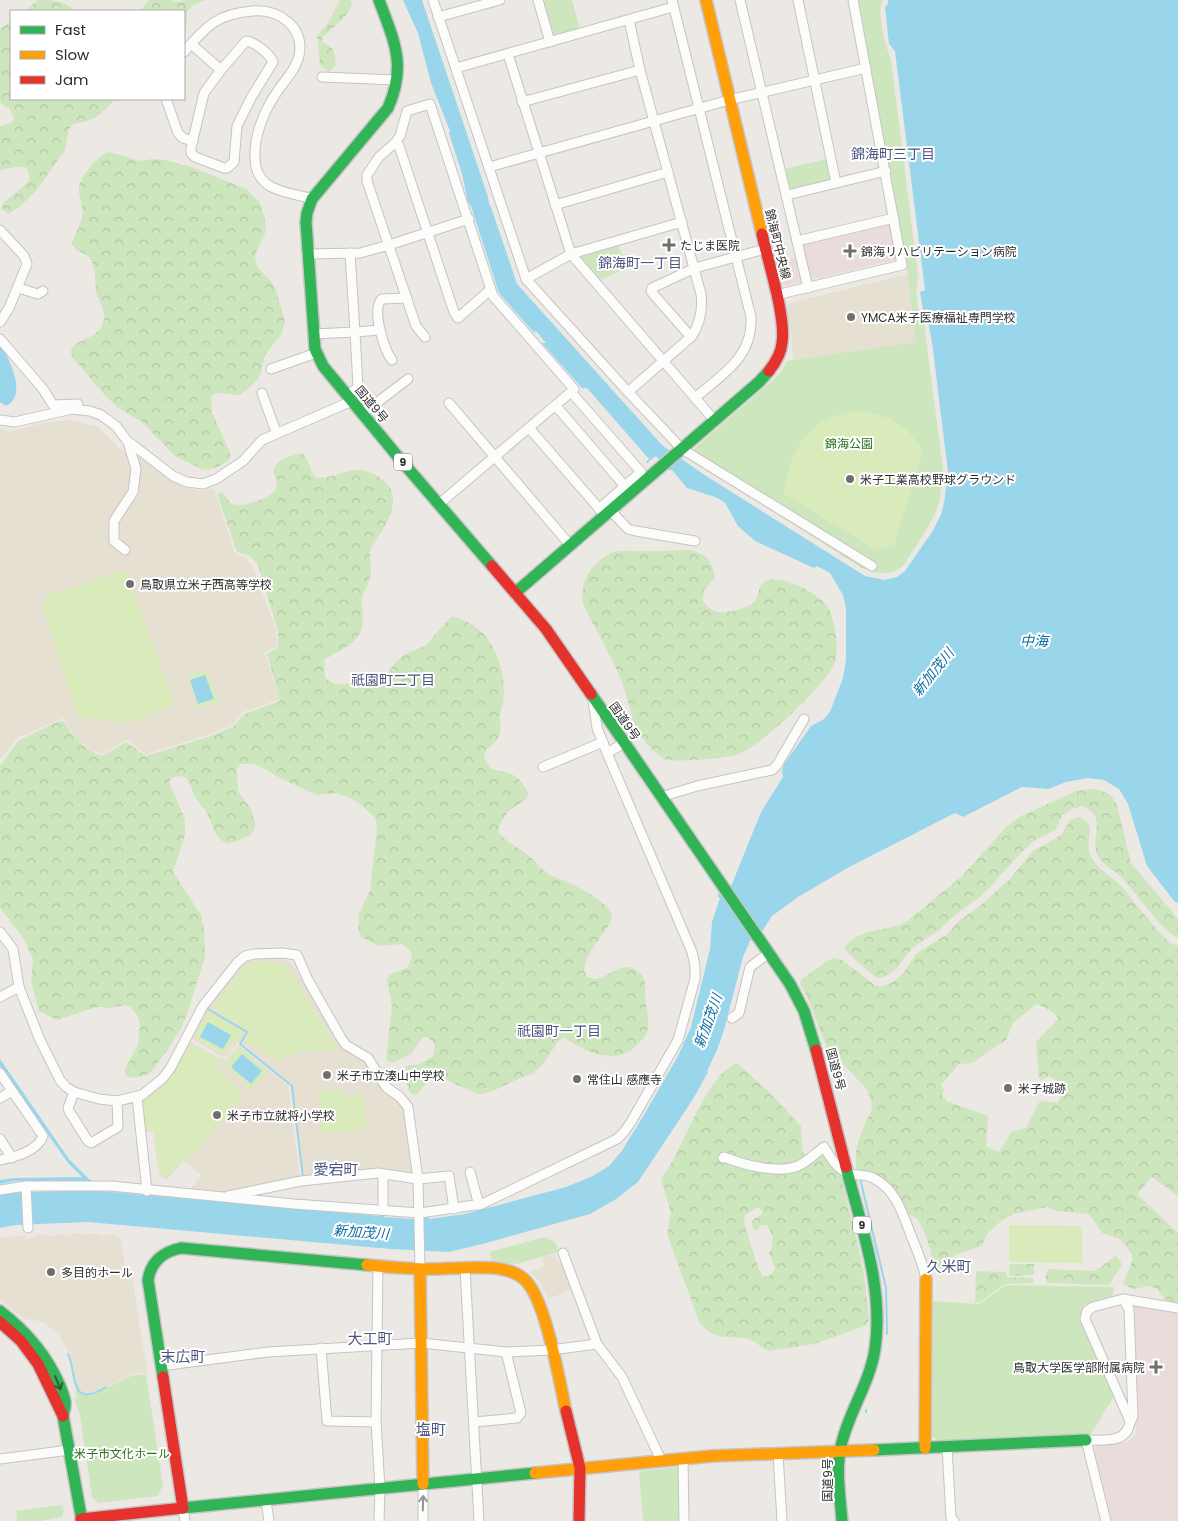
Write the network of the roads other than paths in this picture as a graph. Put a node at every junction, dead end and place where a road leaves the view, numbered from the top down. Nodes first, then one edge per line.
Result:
1 (379, 0) edge
2 (433, 0) edge
3 (500, 0) edge
4 (538, 0) edge
5 (706, 0) edge
6 (740, 0) edge
7 (798, 0) edge
8 (853, 0) edge
9 (489, 1) edge
10 (673, 4) edge
11 (438, 17) junction
12 (629, 20) junction
13 (550, 42) junction
14 (191, 44) junction
15 (185, 51) edge
16 (508, 54) junction
17 (456, 68) junction
18 (866, 68) junction
19 (221, 70) junction
20 (640, 70) junction
21 (322, 77) dead end
22 (397, 80) junction
23 (814, 80) junction
24 (762, 92) junction
25 (166, 100) edge
26 (729, 100) junction
27 (522, 102) junction
28 (699, 108) junction
29 (655, 120) junction
30 (193, 141) junction
31 (396, 142) junction
32 (538, 153) junction
33 (489, 167) junction
34 (886, 171) junction
35 (668, 172) junction
36 (836, 183) junction
37 (787, 195) junction
38 (312, 200) junction
39 (555, 205) junction
40 (894, 218) junction
41 (469, 219) junction
42 (682, 222) junction
43 (0, 230) edge
44 (428, 231) junction
45 (797, 241) junction
46 (389, 245) junction
47 (765, 249) junction
48 (350, 253) junction
49 (308, 254) junction
50 (571, 254) junction
51 (737, 256) junction
52 (695, 268) junction
53 (526, 279) junction
54 (18, 288) junction
55 (808, 288) junction
56 (490, 290) junction
57 (43, 291) dead end
58 (776, 295) junction
59 (407, 298) junction
60 (1, 317) edge
61 (380, 330) junction
62 (355, 332) junction
63 (313, 334) junction
64 (425, 337) dead end
65 (691, 337) junction
66 (0, 339) edge
67 (316, 353) junction
68 (392, 360) dead end
69 (663, 362) junction
70 (271, 369) dead end
71 (408, 379) dead end
72 (571, 392) junction
73 (628, 392) junction
74 (262, 393) dead end
75 (350, 398) junction
76 (695, 398) junction
77 (449, 403) dead end
78 (556, 406) junction
79 (92, 412) junction
80 (362, 414) junction
81 (0, 420) edge
82 (714, 421) junction
83 (529, 428) junction
84 (276, 432) junction
85 (128, 442) junction
86 (680, 452) junction
87 (495, 456) junction
88 (628, 489) junction
89 (438, 504) junction
90 (605, 511) junction
91 (695, 541) dead end
92 (570, 544) junction
93 (125, 550) dead end
94 (872, 566) dead end
95 (516, 593) junction
96 (592, 697) junction
97 (804, 719) dead end
98 (603, 742) junction
99 (624, 743) junction
100 (607, 753) junction
101 (543, 767) dead end
102 (661, 796) junction
103 (0, 932) edge
104 (769, 953) junction
105 (19, 987) junction
106 (0, 990) edge
107 (0, 997) edge
108 (732, 1018) dead end
109 (0, 1073) edge
110 (12, 1091) junction
111 (74, 1092) junction
112 (0, 1098) edge
113 (137, 1098) junction
114 (117, 1101) junction
115 (0, 1139) edge
116 (12, 1158) junction
117 (723, 1158) dead end
118 (0, 1160) edge
119 (470, 1172) dead end
120 (383, 1174) junction
121 (849, 1174) junction
122 (418, 1179) junction
123 (0, 1190) edge
124 (26, 1190) junction
125 (147, 1191) junction
126 (220, 1198) junction
127 (479, 1205) junction
128 (454, 1209) junction
129 (383, 1210) junction
130 (420, 1216) junction
131 (28, 1228) dead end
132 (563, 1253) dead end
133 (378, 1265) junction
134 (420, 1269) junction
135 (465, 1269) junction
136 (926, 1279) joint
137 (1123, 1299) junction
138 (1178, 1308) edge
139 (0, 1311) edge
140 (0, 1322) edge
141 (18, 1331) junction
142 (421, 1343) junction
143 (597, 1344) junction
144 (378, 1346) junction
145 (321, 1348) junction
146 (468, 1348) junction
147 (551, 1350) junction
148 (506, 1352) junction
149 (161, 1366) junction
150 (1130, 1421) junction
151 (376, 1422) junction
152 (474, 1422) junction
153 (1086, 1440) junction
154 (947, 1447) junction
155 (925, 1448) junction
156 (69, 1450) junction
157 (840, 1452) junction
158 (778, 1454) junction
159 (683, 1458) junction
160 (0, 1460) edge
161 (660, 1460) junction
162 (580, 1468) junction
163 (478, 1480) junction
164 (423, 1484) junction
165 (380, 1488) junction
166 (266, 1501) junction
167 (183, 1508) junction
168 (141, 1517) edge
169 (82, 1520) edge
170 (185, 1521) edge
171 (269, 1521) edge
172 (380, 1521) edge
173 (422, 1521) edge
174 (479, 1521) edge
175 (579, 1521) edge
176 (684, 1521) edge
177 (782, 1521) edge
178 (842, 1521) edge
179 (954, 1521) edge
180 (1106, 1521) edge

1 - 22 main road, 国道9号 / 9
2 - 11 street
3 - 9 street
4 - 13 street
5 - 26 main road, 錦海町中央線
6 - 24 street
7 - 23 street
8 - 18 street
9 - 11 street
10 - 12 street
10 - 28 street
11 - 17 street
12 - 13 street
12 - 20 street
13 - 16 street
14 - 15 street
14 - 19 street
14 - 38 street
16 - 17 street
16 - 27 street
17 - 33 street
18 - 23 street
18 - 34 street
19 - 30 street
19 - 30 street
20 - 27 street
20 - 29 street
21 - 22 street
22 - 38 main road, 国道9号 / 9
23 - 24 street
23 - 36 street
24 - 26 street
24 - 37 street
25 - 30 street
26 - 28 street
26 - 47 main road, 錦海町中央線
27 - 32 street
28 - 29 street
28 - 51 street
29 - 32 street
29 - 35 street
31 - 41 street
31 - 44 street
31 - 46 street
32 - 33 street
32 - 39 street
33 - 53 street
34 - 36 street
34 - 40 street
35 - 39 street
35 - 42 street
36 - 37 street
37 - 45 street
38 - 49 main road, 国道9号 / 9
39 - 50 street
40 - 45 street
40 - 55 street
41 - 44 street
41 - 56 street
42 - 50 street
42 - 52 street
43 - 54 street
44 - 46 street
44 - 56 street
45 - 55 street
46 - 48 street
46 - 59 street
47 - 51 street
47 - 58 main road, 錦海町中央線
48 - 49 street
48 - 62 street
49 - 63 main road, 国道9号 / 9
50 - 53 street
50 - 69 street
51 - 52 street
51 - 76 street
52 - 65 street
52 - 65 street
53 - 73 street
54 - 57 street
54 - 60 street
55 - 58 street
56 - 72 street
58 - 82 main road, 錦海町中央線
59 - 61 street
59 - 64 street
61 - 62 street
61 - 68 street
62 - 63 street
62 - 75 street
63 - 67 main road, 国道9号 / 9
65 - 69 street
66 - 79 street
67 - 70 street
67 - 75 main road, 国道9号 / 9
69 - 73 street
69 - 76 street
71 - 80 street
72 - 78 street
72 - 88 street
73 - 86 street
74 - 84 street
75 - 80 main road, 国道9号 / 9
75 - 84 street
76 - 82 street
77 - 87 street
78 - 83 street
78 - 88 street
79 - 81 street
79 - 85 street
80 - 89 main road, 国道9号 / 9
82 - 86 main road, 錦海町中央線
83 - 87 street
83 - 90 street
84 - 85 street
85 - 93 street
86 - 88 main road, 錦海町中央線
86 - 94 street
87 - 89 street
87 - 92 street
88 - 90 main road, 錦海町中央線
89 - 95 main road, 国道9号 / 9
90 - 91 street
90 - 92 main road, 錦海町中央線
92 - 95 main road, 錦海町中央線
95 - 96 main road, 国道9号 / 9
96 - 98 street
96 - 99 main road, 国道9号 / 9
97 - 102 street
98 - 100 street
98 - 101 street
99 - 100 street
99 - 102 main road, 国道9号 / 9
100 - 127 street
102 - 104 main road, 国道9号 / 9
103 - 105 street
104 - 108 street
104 - 121 main road, 国道9号 / 9
105 - 106 street
105 - 107 street
105 - 111 street
109 - 110 street
110 - 112 street
110 - 116 street
111 - 114 street
111 - 114 street
113 - 114 street
113 - 122 street
113 - 125 street
115 - 116 street
116 - 118 street
117 - 121 street
119 - 127 street
120 - 122 street
120 - 126 street
120 - 129 street
121 - 136 street
121 - 157 main road, 国道9号 / 9
122 - 128 street
122 - 130 street
123 - 124 street
124 - 125 street
124 - 131 street
125 - 126 street
126 - 129 street
127 - 128 street
128 - 130 street
129 - 130 street
130 - 134 street
132 - 143 street
133 - 134 main road
133 - 144 street
133 - 149 main road
134 - 135 main road
134 - 142 main road
135 - 146 street
135 - 147 main road
136 - 155 main road
137 - 138 street
137 - 150 street
137 - 150 street
139 - 141 main road
140 - 141 main road
141 - 156 main road
142 - 144 street
142 - 146 street
142 - 164 main road
143 - 147 street
143 - 161 street
144 - 145 street
144 - 151 street
145 - 149 street
145 - 151 street
146 - 148 street
146 - 152 street
147 - 148 street
147 - 162 main road
148 - 152 street
149 - 167 main road
150 - 153 street
151 - 165 street
152 - 163 street
153 - 154 main road
153 - 180 street
154 - 155 main road
154 - 179 street
155 - 157 main road
156 - 160 street
156 - 169 main road
157 - 158 main road
157 - 178 main road, 国道9号 / 9
158 - 159 main road
158 - 177 street
159 - 161 main road
159 - 176 street
161 - 162 main road
162 - 163 main road
162 - 175 main road
163 - 164 main road
163 - 174 street
164 - 165 main road
173 -> 164 street
165 - 166 main road
165 - 172 street
166 - 167 main road
166 - 171 street
167 - 168 main road
167 - 170 street
168 - 169 main road

